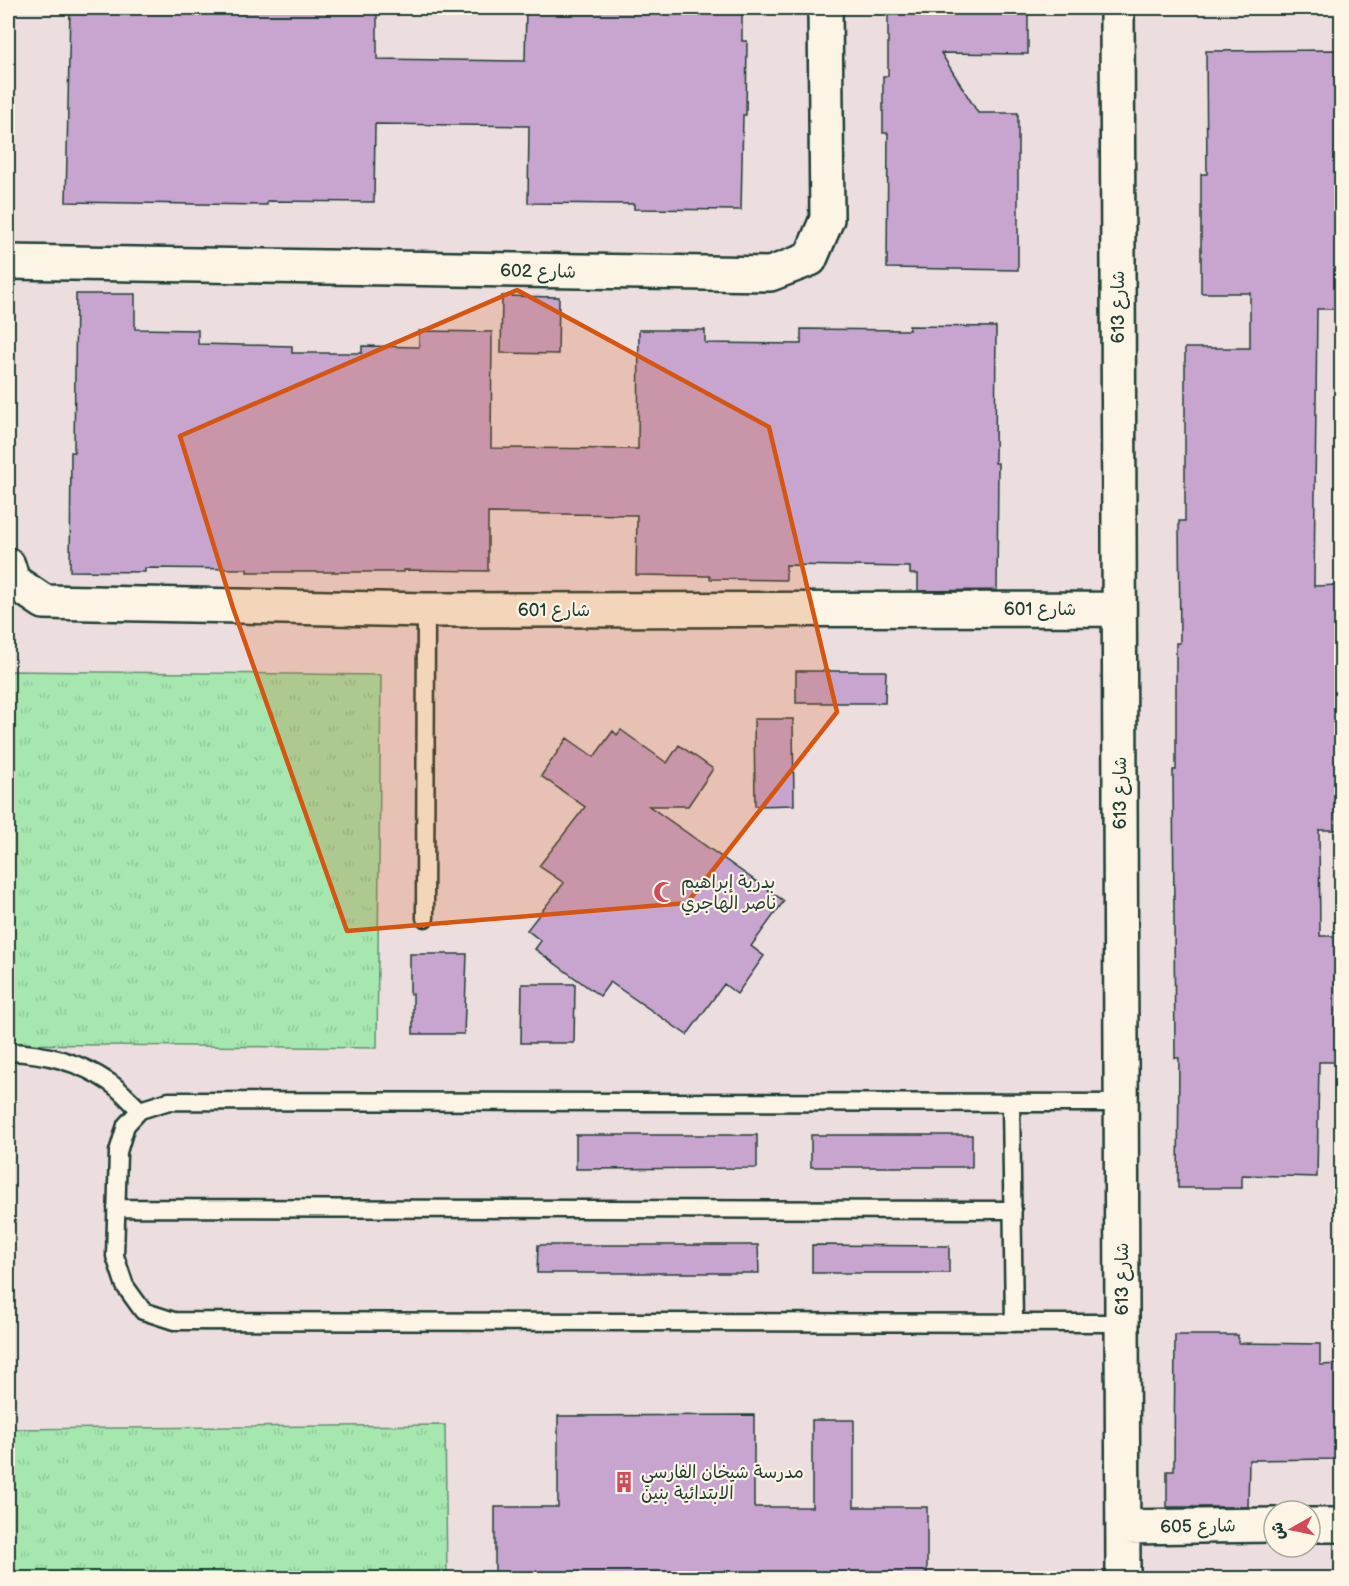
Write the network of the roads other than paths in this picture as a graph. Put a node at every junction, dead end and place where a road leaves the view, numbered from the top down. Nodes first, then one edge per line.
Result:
1 (825, 8) edge
2 (1117, 8) edge
3 (8, 262) edge
4 (8, 565) edge
5 (1119, 609) junction
6 (426, 610) junction
7 (425, 918) dead end
8 (8, 1052) edge
9 (1011, 1103) junction
10 (1121, 1103) junction
11 (140, 1110) junction
12 (116, 1208) junction
13 (1013, 1210) junction
14 (1014, 1323) junction
15 (1122, 1323) junction
16 (1322, 1525) edge
17 (1341, 1525) edge
18 (1262, 1526) edge
19 (1123, 1527) junction
20 (1123, 1578) edge

1 - 3 street, شارع 602
2 - 5 street, شارع 613
4 - 6 street, شارع 601
5 - 6 street, شارع 601
5 - 10 street, شارع 613
6 - 7 lane
8 - 11 lane
9 - 10 lane
9 - 11 lane
9 - 13 lane
10 - 15 street, شارع 613
11 - 12 lane
12 - 13 lane
12 - 14 lane
13 - 14 lane
14 - 15 lane
15 - 19 street, شارع 613
16 - 17 street
18 - 19 street, شارع 605
19 - 20 street, شارع 613

